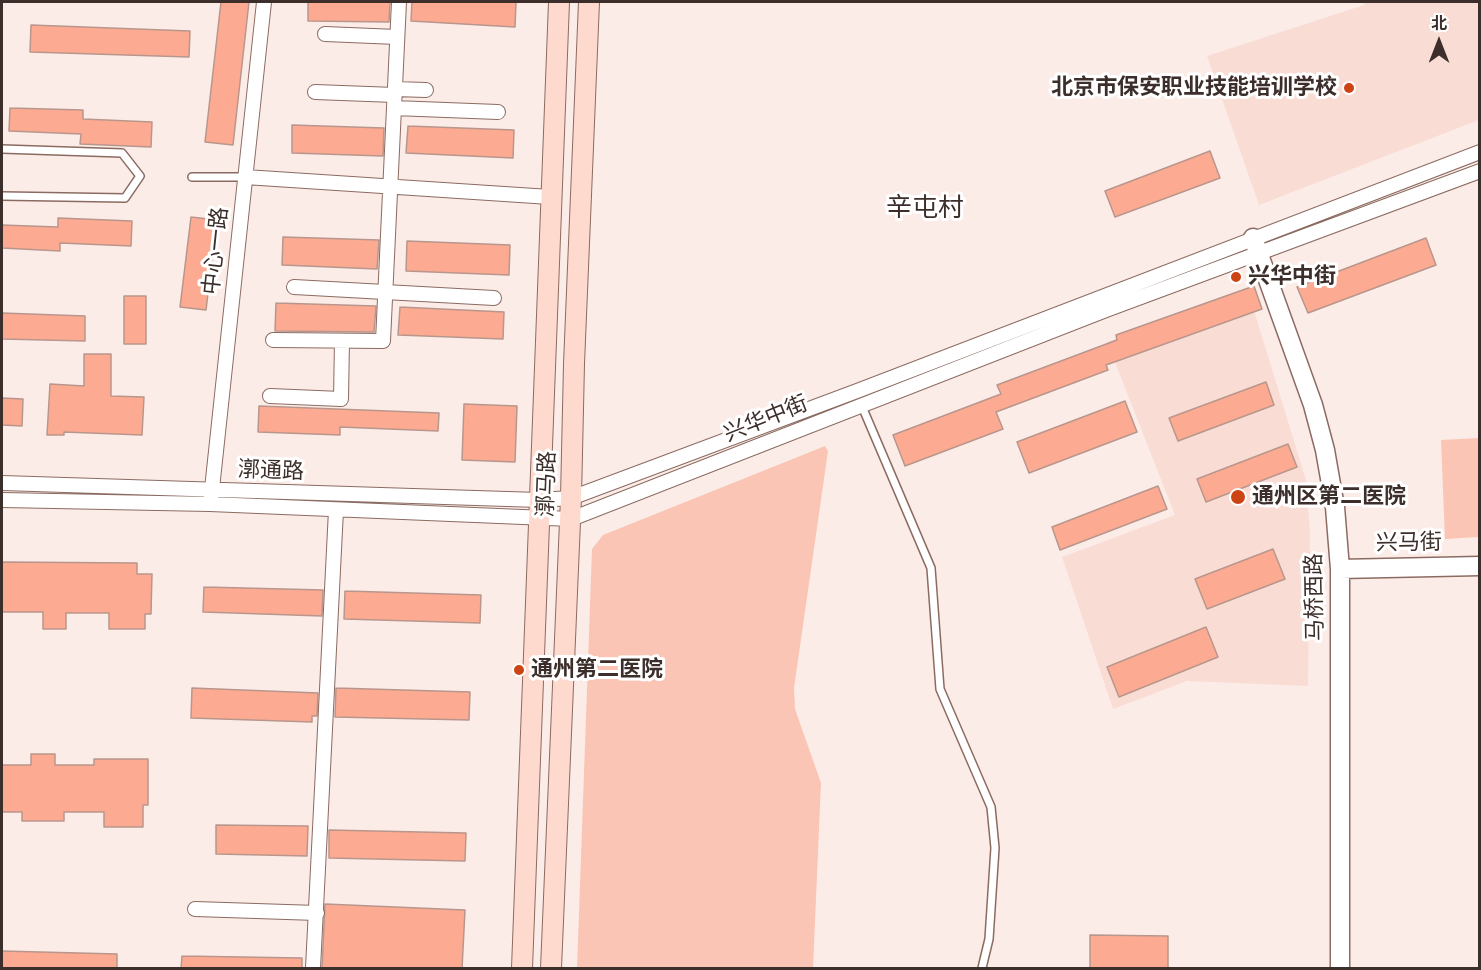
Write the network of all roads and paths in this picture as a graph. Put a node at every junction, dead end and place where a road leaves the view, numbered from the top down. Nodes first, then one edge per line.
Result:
1 (264, 2) edge
2 (399, 2) edge
3 (559, 2) edge
4 (589, 2) edge
5 (325, 34) dead end
6 (397, 37) junction
7 (426, 90) dead end
8 (315, 92) dead end
9 (395, 97) junction
10 (498, 112) dead end
11 (2, 149) edge
12 (1479, 152) edge
13 (1479, 171) edge
14 (192, 177) dead end
15 (245, 177) junction
16 (391, 186) junction
17 (2, 196) edge
18 (550, 197) junction
19 (1256, 246) junction
20 (294, 287) dead end
21 (385, 291) junction
22 (494, 298) dead end
23 (273, 340) dead end
24 (342, 340) junction
25 (270, 396) dead end
26 (861, 404) junction
27 (2, 483) edge
28 (211, 497) junction
29 (572, 498) junction
30 (2, 500) edge
31 (539, 509) junction
32 (336, 510) junction
33 (571, 519) junction
34 (1479, 566) edge
35 (1340, 569) junction
36 (195, 909) dead end
37 (317, 913) junction
38 (313, 969) edge
39 (522, 969) edge
40 (551, 969) edge
41 (982, 969) edge
42 (1340, 969) edge

1 - 15 street, 中心一路
2 - 6 street
3 - 18 main road, 漷马路
4 - 29 main road, 漷马路
5 - 6 street
6 - 9 street
7 - 9 street
8 - 9 street
9 - 10 street
9 - 16 street
11 - 17 lane
12 - 19 street, 兴华中街
13 - 19 street, 兴华中街
14 - 15 lane
15 - 16 street
15 - 28 street, 中心一路
16 - 18 street
16 - 21 street
18 - 31 main road, 漷马路
19 - 26 street, 兴华中街
19 - 29 street, 兴华中街
19 - 35 street, 马桥西路
20 - 21 street
21 - 22 street
21 - 24 street
23 - 24 street
24 - 25 street
26 - 33 street, 兴华中街
26 - 41 lane
27 - 28 street, 漷通路
28 - 30 street, 漷通路
28 - 31 street, 漷通路
28 - 32 street, 漷通路
29 - 31 street, 兴华中街
29 - 33 main road, 漷马路
31 - 32 street, 漷通路
31 - 33 street, 兴华中街
31 - 39 main road, 漷马路
32 - 37 street
33 - 40 main road, 漷马路
34 - 35 street, 兴马街
35 - 42 street, 马桥西路
36 - 37 street
37 - 38 street

